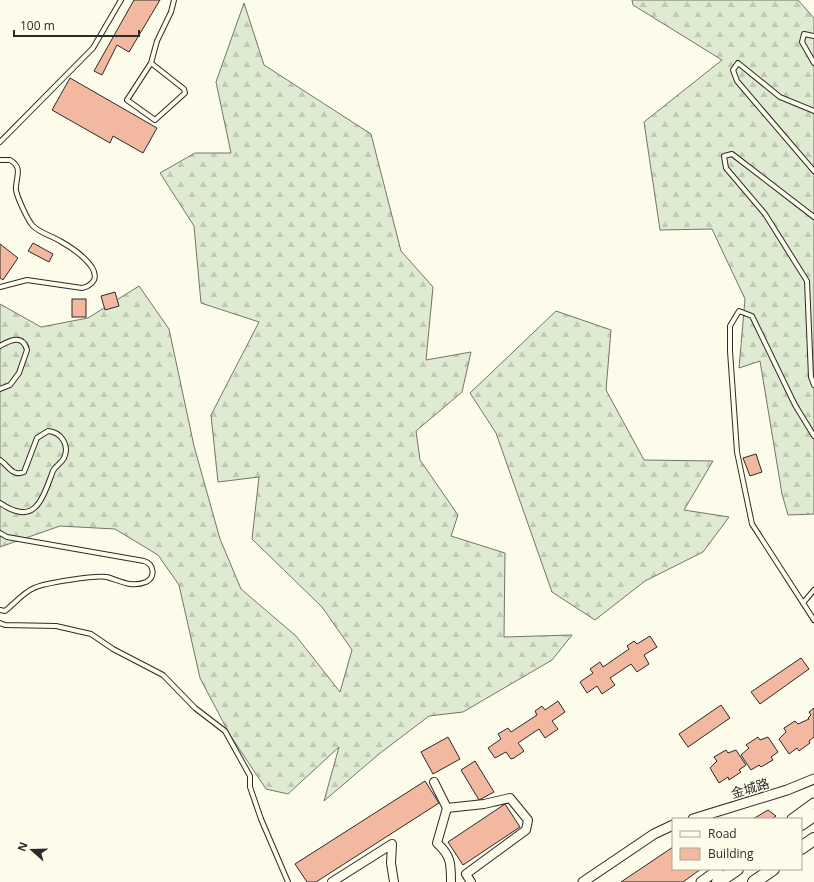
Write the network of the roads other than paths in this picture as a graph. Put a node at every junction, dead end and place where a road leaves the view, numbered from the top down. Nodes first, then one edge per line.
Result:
1 (121, 0) edge
2 (174, 0) edge
3 (814, 36) edge
4 (151, 63) junction
5 (814, 63) edge
6 (814, 111) edge
7 (0, 142) edge
8 (0, 160) edge
9 (814, 171) edge
10 (814, 217) edge
11 (0, 287) edge
12 (0, 346) edge
13 (814, 385) edge
14 (0, 389) edge
15 (814, 436) edge
16 (0, 460) edge
17 (0, 504) edge
18 (0, 533) edge
19 (814, 590) edge
20 (803, 603) junction
21 (0, 610) edge
22 (814, 620) edge
23 (0, 623) edge
24 (814, 779) edge
25 (434, 782) dead end
26 (814, 803) edge
27 (447, 808) junction
28 (814, 816) edge
29 (697, 818) edge
30 (793, 818) edge
31 (802, 823) edge
32 (672, 825) edge
33 (814, 839) edge
34 (802, 847) edge
35 (718, 870) edge
36 (736, 870) edge
37 (772, 870) edge
38 (288, 882) edge
39 (332, 882) edge
40 (394, 882) edge
41 (451, 882) edge
42 (471, 882) edge
43 (583, 882) edge
44 (701, 882) edge
45 (718, 882) edge
46 (754, 882) edge

1 - 7 lane
2 - 4 lane
3 - 5 lane
4 - 4 lane
6 - 9 lane
8 - 11 lane
10 - 13 lane
12 - 14 lane
15 - 20 lane
16 - 17 lane
18 - 21 lane
19 - 20 lane
20 - 22 lane
23 - 38 lane
24 - 29 street, 金城路
25 - 27 street
26 - 30 street
27 - 41 street
27 - 42 street
28 - 31 main road
32 - 43 street
33 - 34 main road
35 - 44 street
36 - 45 main road
37 - 46 main road
39 - 40 street

